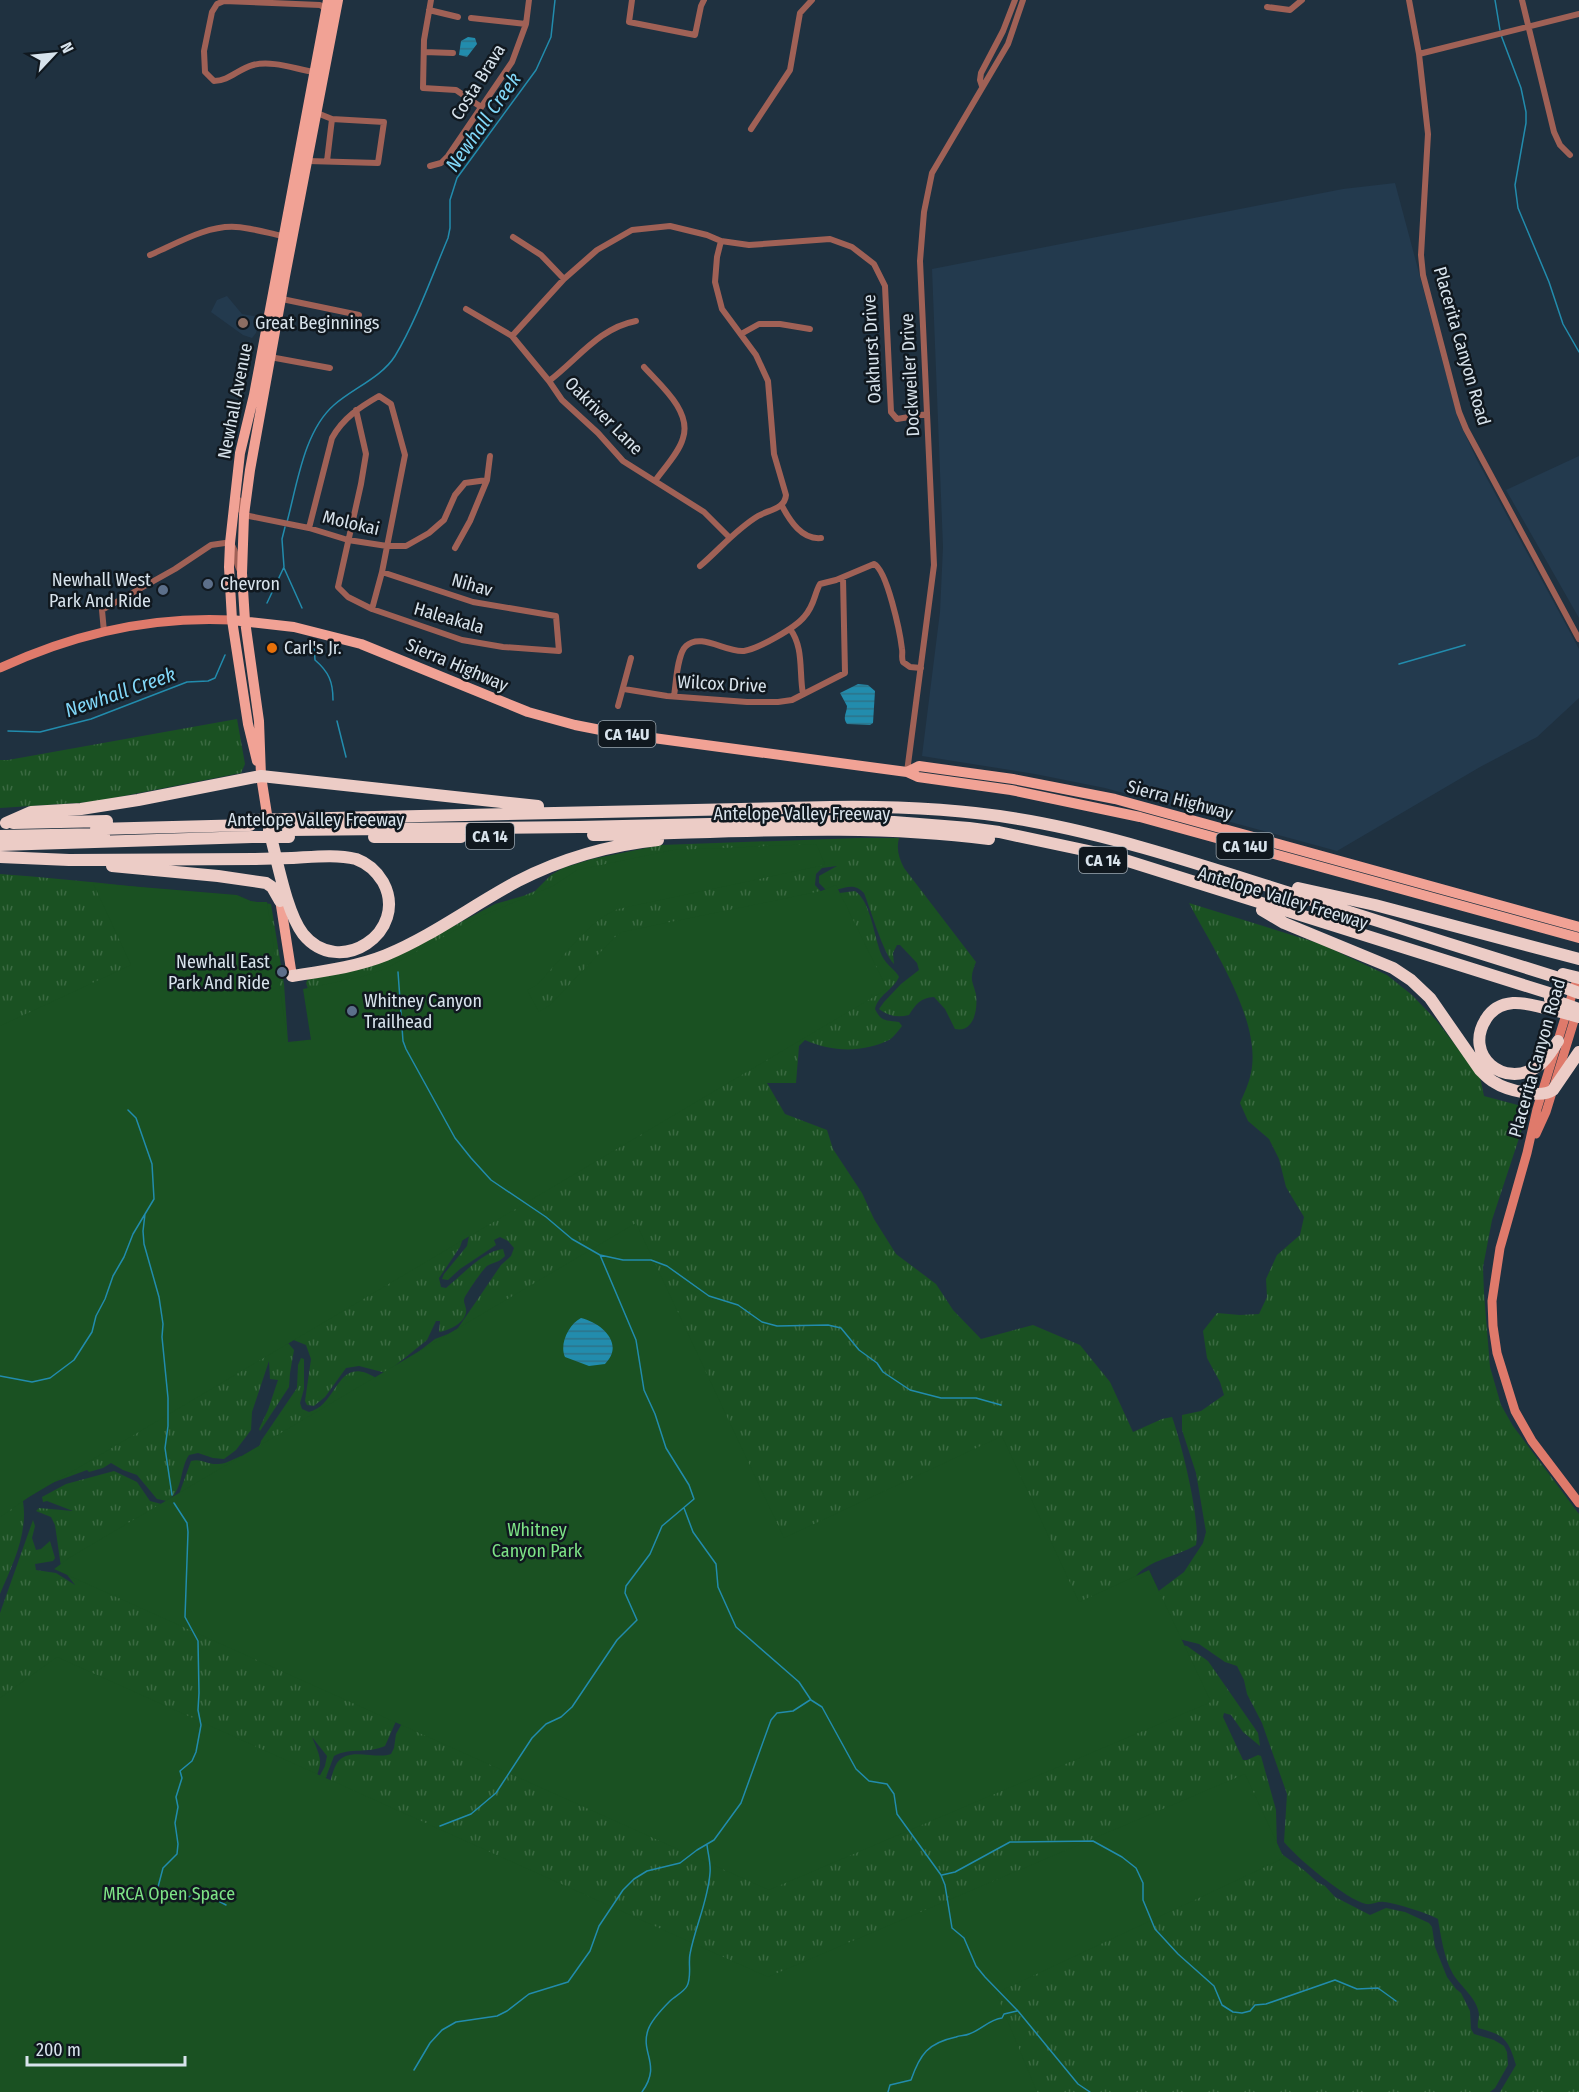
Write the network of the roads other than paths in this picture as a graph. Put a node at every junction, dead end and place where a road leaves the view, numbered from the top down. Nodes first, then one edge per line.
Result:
1 (338, 0) edge
2 (431, 0) edge
3 (529, 0) edge
4 (632, 0) edge
5 (704, 0) edge
6 (812, 0) edge
7 (1015, 0) edge
8 (1023, 0) edge
9 (1302, 0) edge
10 (1409, 0) edge
11 (1522, 0) edge
12 (327, 4) edge
13 (1267, 7) dead end
14 (429, 10) junction
15 (1579, 15) edge
16 (458, 17) dead end
17 (335, 18) junction
18 (471, 18) dead end
19 (526, 24) junction
20 (1527, 27) junction
21 (424, 52) junction
22 (453, 53) dead end
23 (1419, 54) junction
24 (314, 72) junction
25 (982, 86) junction
26 (481, 107) junction
27 (317, 113) junction
28 (332, 119) junction
29 (751, 129) dead end
30 (1570, 155) dead end
31 (327, 161) junction
32 (303, 163) junction
33 (430, 166) dead end
34 (283, 236) junction
35 (513, 237) dead end
36 (721, 241) junction
37 (150, 255) dead end
38 (285, 276) junction
39 (564, 279) junction
40 (282, 299) junction
41 (466, 309) dead end
42 (274, 313) junction
43 (359, 315) dead end
44 (636, 321) dead end
45 (810, 329) dead end
46 (741, 334) junction
47 (512, 336) junction
48 (270, 357) junction
49 (644, 367) dead end
50 (330, 368) dead end
51 (549, 381) junction
52 (356, 410) junction
53 (927, 414) junction
54 (240, 453) junction
55 (490, 456) dead end
56 (487, 480) junction
57 (655, 481) junction
58 (782, 506) junction
59 (244, 515) junction
60 (309, 528) junction
61 (729, 537) junction
62 (821, 538) dead end
63 (242, 539) junction
64 (348, 540) junction
65 (230, 543) junction
66 (387, 546) junction
67 (454, 548) dead end
68 (700, 566) dead end
69 (382, 572) junction
70 (242, 573) junction
71 (843, 578) junction
72 (372, 609) junction
73 (232, 620) junction
74 (245, 621) junction
75 (790, 629) junction
76 (104, 632) junction
77 (1579, 639) edge
78 (559, 651) joint
79 (631, 658) dead end
80 (0, 668) edge
81 (921, 668) junction
82 (624, 689) junction
83 (803, 694) junction
84 (674, 696) junction
85 (618, 706) dead end
86 (907, 772) junction
87 (261, 776) junction
88 (589, 812) junction
89 (893, 818) junction
90 (952, 822) junction
91 (2, 825) edge
92 (287, 827) junction
93 (251, 828) junction
94 (269, 830) junction
95 (691, 833) junction
96 (0, 836) edge
97 (0, 845) edge
98 (0, 857) edge
99 (69, 860) junction
100 (1273, 888) junction
101 (280, 901) junction
102 (1262, 910) junction
103 (1579, 927) edge
104 (1579, 938) edge
105 (1579, 959) edge
106 (1579, 972) edge
107 (292, 976) joint
108 (1579, 978) edge
109 (1579, 984) edge
110 (1556, 990) junction
111 (1579, 993) edge
112 (1579, 1006) edge
113 (1579, 1017) edge
114 (1558, 1041) junction
115 (1579, 1052) edge
116 (1547, 1092) junction
117 (1579, 1503) edge

1 - 17 main road, Newhall Avenue
2 - 14 street
3 - 19 street, Costa Brava
4 - 5 street
6 - 29 street
7 - 25 street
8 - 25 street, Dockweiler Drive
9 - 13 street
10 - 23 street, Placerita Canyon Road
11 - 20 street
12 - 17 street
12 - 24 main road, Newhall Avenue
12 - 24 street
14 - 16 street
14 - 21 street
15 - 20 street
17 - 27 main road, Newhall Avenue
18 - 19 street
19 - 26 street, Costa Brava
20 - 23 street
20 - 30 street
21 - 22 street
21 - 26 street
23 - 77 street, Placerita Canyon Road
24 - 32 main road, Newhall Avenue
25 - 53 street, Dockweiler Drive
26 - 33 street, Costa Brava
27 - 28 street
27 - 32 main road, Newhall Avenue
28 - 31 street
28 - 31 street
31 - 32 street
32 - 34 main road, Newhall Avenue
32 - 38 main road, Newhall Avenue
34 - 37 street
34 - 38 main road
34 - 42 main road, Newhall Avenue
35 - 39 street
36 - 39 street, Oakhurst Drive
36 - 46 street
36 - 53 street, Oakhurst Drive
38 - 40 main road, Newhall Avenue
39 - 47 street, Oakhurst Drive
40 - 42 main road, Newhall Avenue
40 - 43 street
41 - 47 street, Oakriver Lane
42 - 48 main road, Newhall Avenue
42 - 54 main road, Newhall Avenue
44 - 51 street
45 - 46 street
46 - 58 street
47 - 51 street, Oakriver Lane
48 - 50 street
48 - 59 main road, Newhall Avenue
49 - 57 street
51 - 57 street, Oakriver Lane
52 - 60 street
52 - 64 street
52 - 66 street
53 - 81 street, Dockweiler Drive
54 - 59 street
54 - 65 main road, Newhall Avenue
55 - 56 street
56 - 66 street, Molokai
56 - 67 street
57 - 61 street, Oakriver Lane
58 - 61 street
58 - 62 street
59 - 60 street, Molokai
59 - 63 main road, Newhall Avenue
60 - 64 street, Molokai
61 - 68 street
63 - 65 street
63 - 70 main road, Newhall Avenue
64 - 66 street, Molokai
64 - 72 street, Haleakala
65 - 70 street
65 - 73 main road, Newhall Avenue
65 - 76 street
66 - 69 street
69 - 72 street
69 - 78 street, Nihav
70 - 74 main road, Newhall Avenue
71 - 75 street
71 - 81 street
71 - 83 street, Wilcox Drive
72 - 78 street, Haleakala
73 - 74 main road, Sierra Highway
73 - 76 main road, Sierra Highway
73 - 87 main road, Newhall Avenue
74 - 86 main road, Sierra Highway / CA 14U
74 - 87 main road, Newhall Avenue
75 - 83 street
75 - 84 street
76 - 80 main road, Sierra Highway
79 - 82 street
81 - 86 street, Dockweiler Drive
82 - 84 street, Wilcox Drive
82 - 85 street
83 - 84 street, Wilcox Drive
86 - 103 main road, Sierra Highway / CA 14U
86 - 104 main road, Sierra Highway / CA 14U
87 - 88 highway
87 - 91 highway
87 - 94 main road, Newhall Avenue
88 - 89 highway, Antelope Valley Freeway / CA 14
88 - 92 highway, Antelope Valley Freeway / CA 14
89 - 90 highway, Antelope Valley Freeway / CA 14
89 - 90 highway, Antelope Valley Freeway / CA 14
89 - 92 highway
89 - 95 highway, Antelope Valley Freeway / CA 14
90 - 100 highway, Antelope Valley Freeway / CA 14
90 - 102 highway, Antelope Valley Freeway / CA 14
90 - 110 highway
91 - 93 highway, Antelope Valley Freeway / CA 14
92 - 93 highway, Antelope Valley Freeway / CA 14, bridge
92 - 93 highway, Antelope Valley Freeway / CA 14, bridge
92 - 95 highway, Antelope Valley Freeway / CA 14
93 - 96 highway
93 - 97 highway, Antelope Valley Freeway / CA 14
94 - 99 highway, bridge
94 - 101 main road, Newhall Avenue
95 - 107 highway
98 - 99 highway
99 - 101 highway
100 - 105 highway
100 - 110 highway, Antelope Valley Freeway / CA 14
101 - 107 main road, Newhall Avenue
102 - 110 highway, Antelope Valley Freeway / CA 14
102 - 116 highway
106 - 114 main road, Placerita Canyon Road
108 - 110 highway, bridge
109 - 110 highway, Antelope Valley Freeway / CA 14
110 - 111 highway, bridge
110 - 112 highway, Antelope Valley Freeway / CA 14, bridge
110 - 113 highway, bridge
110 - 114 highway
112 - 116 main road, Placerita Canyon Road
114 - 116 main road, Placerita Canyon Road
115 - 116 highway
116 - 117 main road, Placerita Canyon Road

